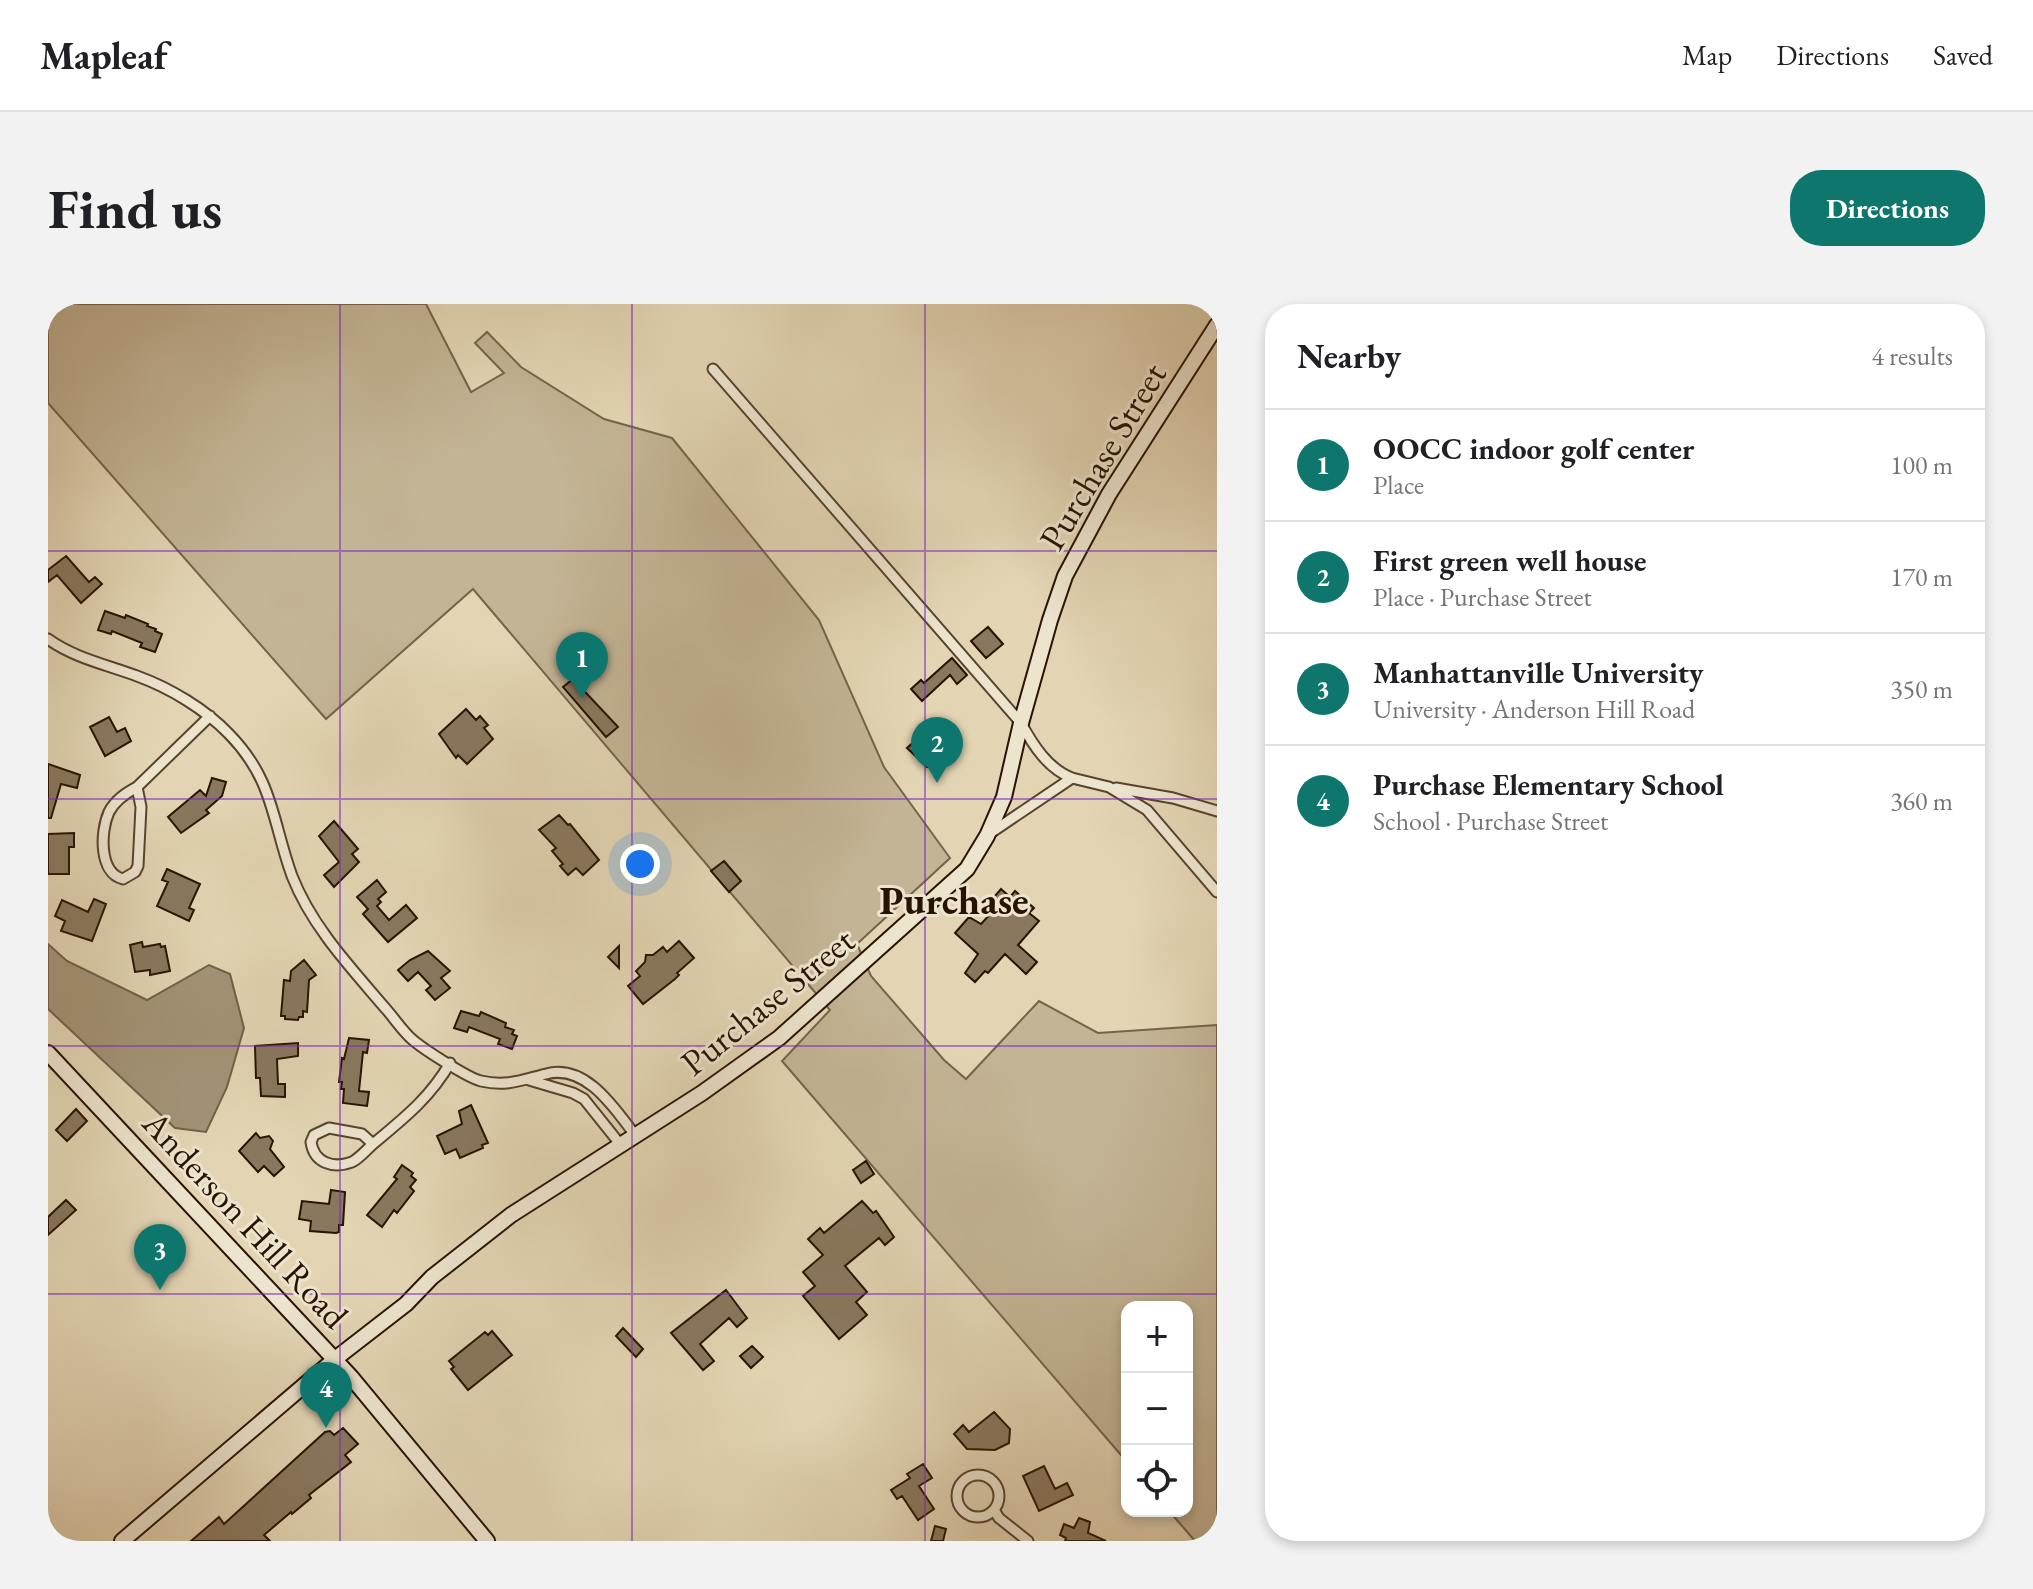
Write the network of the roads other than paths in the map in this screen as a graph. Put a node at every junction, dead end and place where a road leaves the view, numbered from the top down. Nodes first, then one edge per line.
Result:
1 (1217, 325) edge
2 (713, 369) dead end
3 (48, 639) edge
4 (210, 716) junction
5 (1021, 723) junction
6 (1072, 778) junction
7 (137, 787) junction
8 (1109, 787) junction
9 (1217, 811) edge
10 (987, 836) junction
11 (1217, 892) edge
12 (48, 1053) edge
13 (450, 1063) junction
14 (528, 1080) junction
15 (583, 1080) junction
16 (577, 1096) junction
17 (635, 1135) junction
18 (373, 1144) junction
19 (620, 1144) junction
20 (335, 1359) junction
21 (994, 1510) junction
22 (122, 1541) edge
23 (487, 1541) edge
24 (1028, 1541) edge

1 - 5 main road, Purchase Street
2 - 5 street
3 - 4 street
4 - 7 street
4 - 13 street
5 - 6 street
5 - 10 main road, Purchase Street
6 - 8 street
6 - 10 street
7 - 7 street
8 - 9 street
8 - 11 street
10 - 17 main road, Purchase Street
12 - 20 main road, Anderson Hill Road
13 - 14 street
13 - 18 street
14 - 15 street
14 - 16 street
15 - 16 street
15 - 17 street
16 - 19 street
17 - 19 main road, Purchase Street
18 - 18 street
19 - 20 main road, Purchase Street
20 - 22 main road, Purchase Street
20 - 23 main road, Anderson Hill Road
21 - 21 street
21 - 24 street

